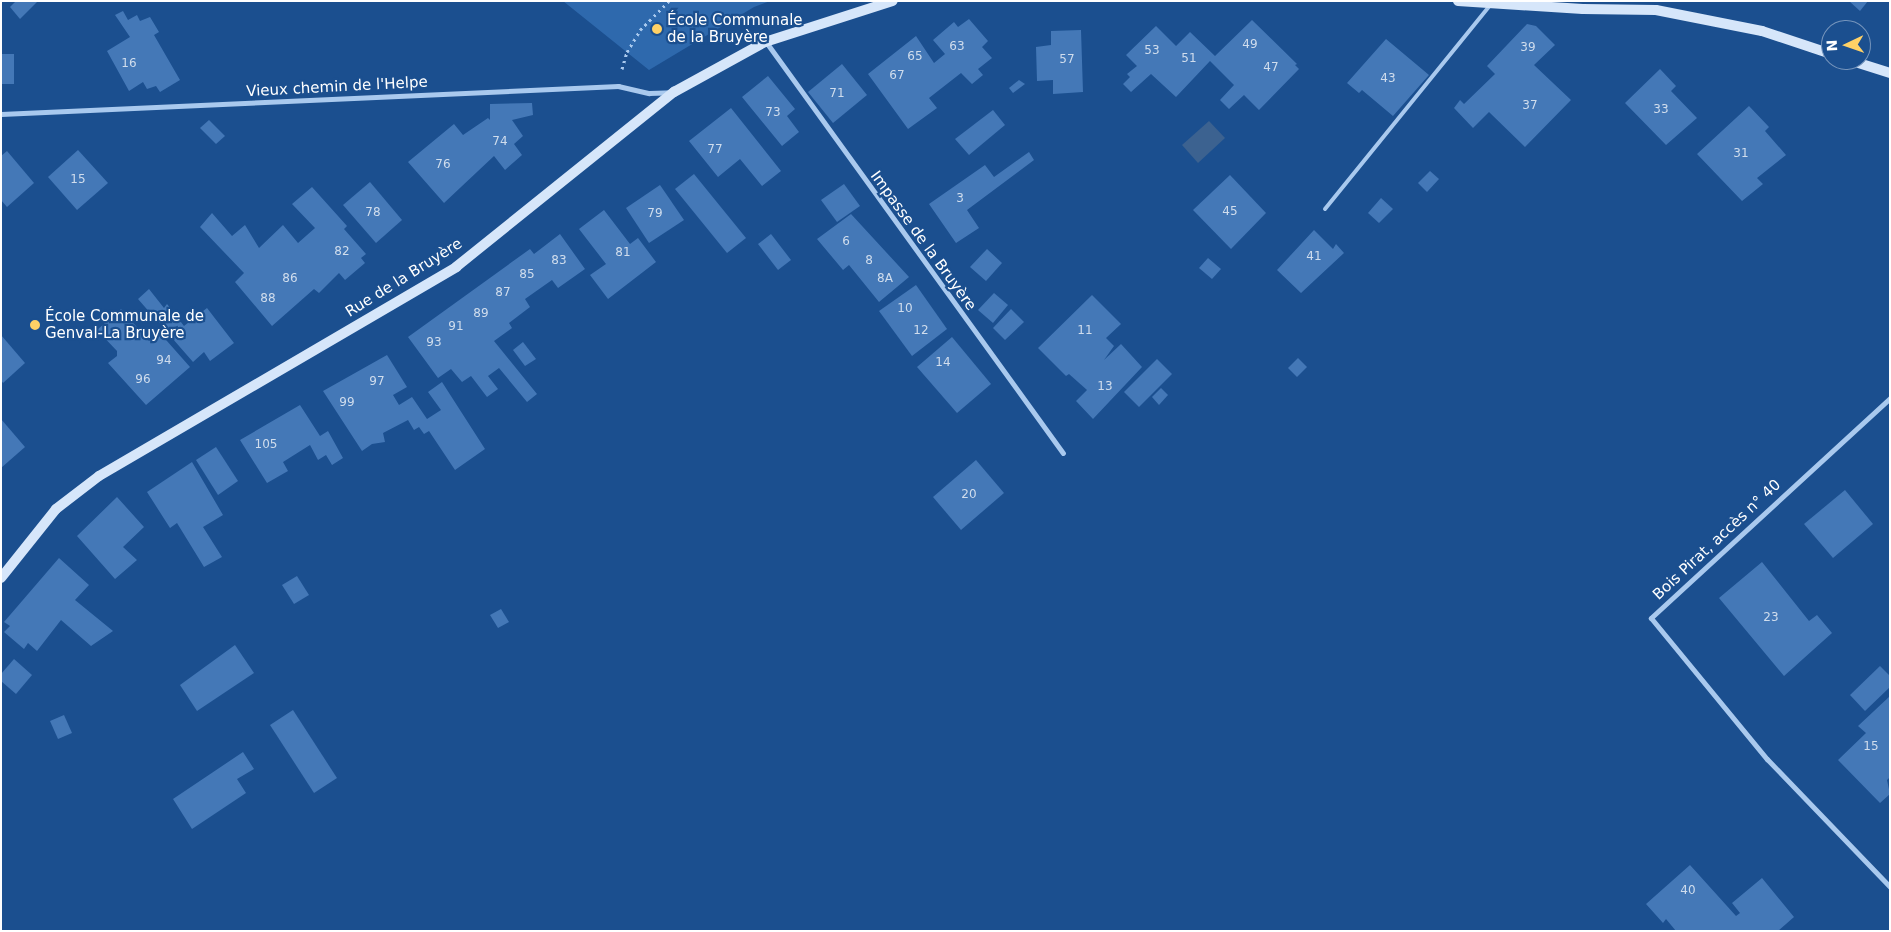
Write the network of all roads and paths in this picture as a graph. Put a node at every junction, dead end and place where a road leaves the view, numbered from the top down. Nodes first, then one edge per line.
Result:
1 (669, 1) edge
2 (892, 1) edge
3 (1458, 1) edge
4 (1491, 3) junction
5 (1657, 6) edge
6 (765, 42) junction
7 (1821, 51) edge
8 (1871, 67) edge
9 (1890, 73) edge
10 (618, 86) junction
11 (674, 92) junction
12 (1, 114) edge
13 (1325, 209) dead end
14 (1890, 398) edge
15 (1064, 453) dead end
16 (1, 578) edge
17 (1890, 887) edge

1 - 10 path
2 - 6 main road, Rue de la Bruyère
3 - 4 main road
4 - 5 main road
4 - 13 lane
5 - 7 main road
6 - 11 main road, Rue de la Bruyère
6 - 15 street, Impasse de la Bruyère
8 - 9 main road
10 - 11 street, Vieux chemin de l'Helpe
10 - 12 street, Vieux chemin de l'Helpe
11 - 16 main road, Rue de la Bruyère
14 - 17 street, Bois Pirat, accès n° 40

